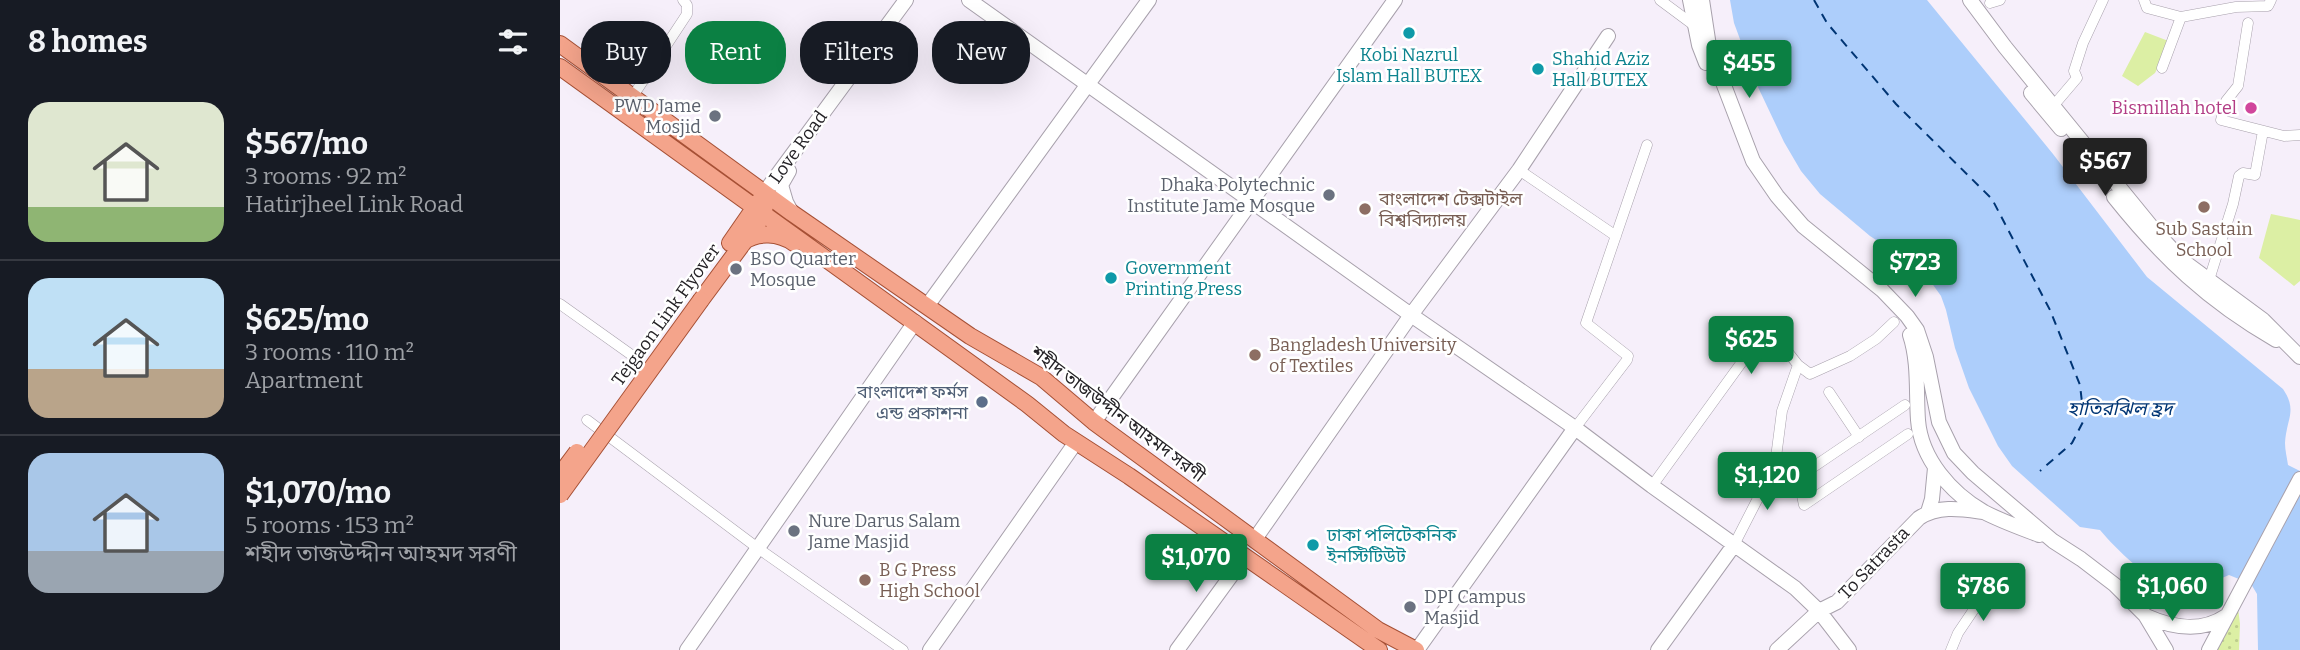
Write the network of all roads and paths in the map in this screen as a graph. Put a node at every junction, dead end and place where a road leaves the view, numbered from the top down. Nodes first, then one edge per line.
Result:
1 (682, 0) edge
2 (905, 0) edge
3 (969, 0) edge
4 (1149, 0) edge
5 (1395, 0) edge
6 (1660, 0) edge
7 (1690, 0) edge
8 (1702, 0) edge
9 (1959, 0) edge
10 (1970, 0) edge
11 (2103, 0) edge
12 (2144, 0) edge
13 (2271, 0) edge
14 (2181, 18) junction
15 (2248, 23) dead end
16 (1695, 26) junction
17 (1608, 36) dead end
18 (560, 44) edge
19 (560, 67) edge
20 (2162, 68) dead end
21 (1087, 84) junction
22 (633, 96) junction
23 (2054, 105) junction
24 (824, 110) junction
25 (654, 112) junction
26 (643, 126) junction
27 (2263, 131) junction
28 (2300, 135) edge
29 (1647, 145) dead end
30 (1519, 170) junction
31 (764, 193) junction
32 (739, 195) junction
33 (1251, 201) junction
34 (759, 210) junction
35 (792, 213) junction
36 (1616, 236) junction
37 (739, 239) junction
38 (835, 265) junction
39 (2208, 280) junction
40 (697, 296) junction
41 (1887, 301) junction
42 (560, 304) edge
43 (927, 306) junction
44 (1411, 315) junction
45 (915, 322) junction
46 (1894, 322) dead end
47 (2296, 353) edge
48 (633, 356) dead end
49 (1798, 365) junction
50 (1829, 392) dead end
51 (1062, 394) junction
52 (1027, 404) junction
53 (1905, 405) dead end
54 (587, 420) dead end
55 (1094, 422) junction
56 (1575, 428) junction
57 (1908, 434) dead end
58 (1858, 437) junction
59 (1070, 438) junction
60 (1775, 465) junction
61 (1934, 468) junction
62 (560, 475) edge
63 (1798, 477) junction
64 (2300, 479) edge
65 (1652, 486) junction
66 (560, 495) edge
67 (1928, 512) junction
68 (1984, 512) junction
69 (1255, 539) junction
70 (2053, 541) junction
71 (1734, 545) junction
72 (759, 548) junction
73 (1244, 558) junction
74 (1991, 584) dead end
75 (1839, 600) junction
76 (1819, 611) junction
77 (2145, 615) junction
78 (2227, 615) junction
79 (1836, 631) junction
80 (687, 650) edge
81 (903, 650) edge
82 (930, 650) edge
83 (1177, 650) edge
84 (1379, 650) edge
85 (1417, 650) edge
86 (1658, 650) edge
87 (1777, 650) edge
88 (1849, 650) edge
89 (1951, 650) edge
90 (2166, 650) edge
91 (2210, 650) edge

1 - 22 street
2 - 24 street, Love Road
3 - 21 street
4 - 21 street
5 - 33 street
6 - 16 street
7 - 16 street
8 - 41 street
9 - 47 street
10 - 23 street
11 - 23 street
12 - 14 street
13 - 14 street
14 - 20 street
15 - 27 street
16 - 41 street
17 - 30 street
18 - 22 main road, শহীদ তাজউদ্দীন আহমদ সরণী
19 - 26 main road
21 - 33 street
21 - 43 street
22 - 25 main road, শহীদ তাজউদ্দীন আহমদ সরণী
23 - 39 street
24 - 31 street, Love Road
24 - 35 street
25 - 26 main road
25 - 31 main road, শহীদ তাজউদ্দীন আহমদ সরণী
26 - 32 main road
27 - 28 street
27 - 39 street
29 - 36 street
30 - 36 street
30 - 44 street
31 - 34 main road
31 - 35 main road, শহীদ তাজউদ্দীন আহমদ সরণী
32 - 34 main road
32 - 37 main road
33 - 44 street
33 - 55 street
34 - 37 main road
34 - 38 main road
35 - 43 main road, শহীদ তাজউদ্দীন আহমদ সরণী
36 - 56 street
37 - 38 main road, Tejgaon Link Flyover
37 - 40 main road, Tejgaon Link Flyover
38 - 45 main road
39 - 47 street
40 - 62 main road, Tejgaon Link Flyover, bridge
40 - 66 main road, Tejgaon Link Flyover, bridge
41 - 61 street
41 - 70 street
42 - 48 street
43 - 51 main road, শহীদ তাজউদ্দীন আহমদ সরণী
44 - 56 street
44 - 69 street
45 - 52 main road
45 - 72 street
46 - 49 street
49 - 60 street
49 - 65 street
50 - 58 street
51 - 52 main road
51 - 55 main road, শহীদ তাজউদ্দীন আহমদ সরণী
52 - 59 main road
53 - 58 street
54 - 72 street
55 - 59 main road
55 - 69 main road, শহীদ তাজউদ্দীন আহমদ সরণী
56 - 65 street
56 - 85 street
57 - 63 street
58 - 63 street
59 - 73 main road
59 - 82 street
60 - 63 street
60 - 71 street
61 - 67 street
61 - 68 street
64 - 78 street
65 - 71 street
67 - 68 street
67 - 75 street, To Satrasta
68 - 70 street
69 - 85 main road, শহীদ তাজউদ্দীন আহমদ সরণী
70 - 77 street
71 - 76 street
71 - 86 street
72 - 80 street
72 - 81 street
73 - 83 street
73 - 84 main road
74 - 89 street
75 - 76 street, To Satrasta
75 - 79 street
76 - 79 street
76 - 87 street, To Satrasta
77 - 78 street
77 - 90 street
78 - 91 street
79 - 88 street

